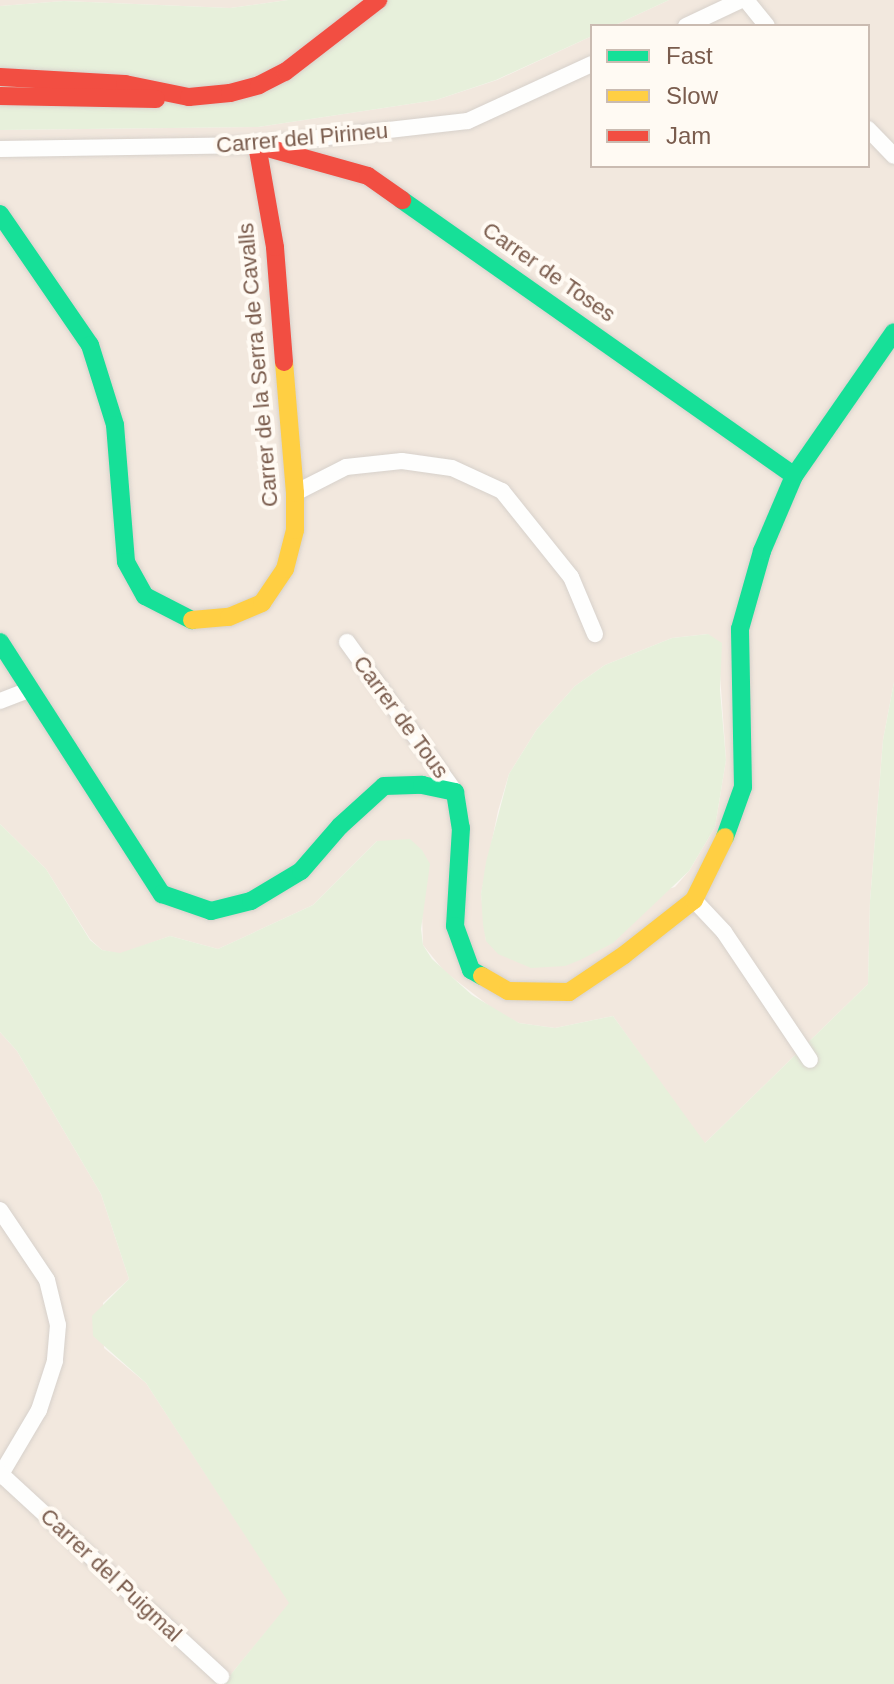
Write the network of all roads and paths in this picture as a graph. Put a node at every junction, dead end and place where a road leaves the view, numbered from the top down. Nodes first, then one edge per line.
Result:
1 (378, 0) edge
2 (744, 0) edge
3 (690, 24) edge
4 (765, 24) edge
5 (590, 65) edge
6 (0, 77) edge
7 (0, 96) edge
8 (189, 97) junction
9 (870, 131) edge
10 (257, 145) junction
11 (0, 149) edge
12 (894, 156) edge
13 (0, 214) edge
14 (894, 332) edge
15 (794, 476) junction
16 (295, 493) junction
17 (595, 634) dead end
18 (0, 642) edge
19 (347, 642) dead end
20 (28, 690) junction
21 (0, 701) edge
22 (455, 792) junction
23 (694, 900) junction
24 (810, 1060) dead end
25 (0, 1210) edge
26 (1, 1475) edge
27 (221, 1676) dead end

1 - 8 street
2 - 3 street
2 - 4 street
5 - 10 street, Carrer del Pirineu
6 - 8 street
7 - 8 street
9 - 12 street
10 - 11 street, Carrer del Pirineu
10 - 15 street, Carrer de Toses
10 - 16 street, Carrer de la Serra de Cavalls
13 - 16 street, Carrer de la Serra de Cavalls
14 - 15 street
15 - 23 street
16 - 17 street
18 - 20 street
19 - 22 street, Carrer de Tous
20 - 21 street
20 - 22 street
22 - 23 street
23 - 24 street
25 - 26 street
26 - 27 street, Carrer del Puigmal

